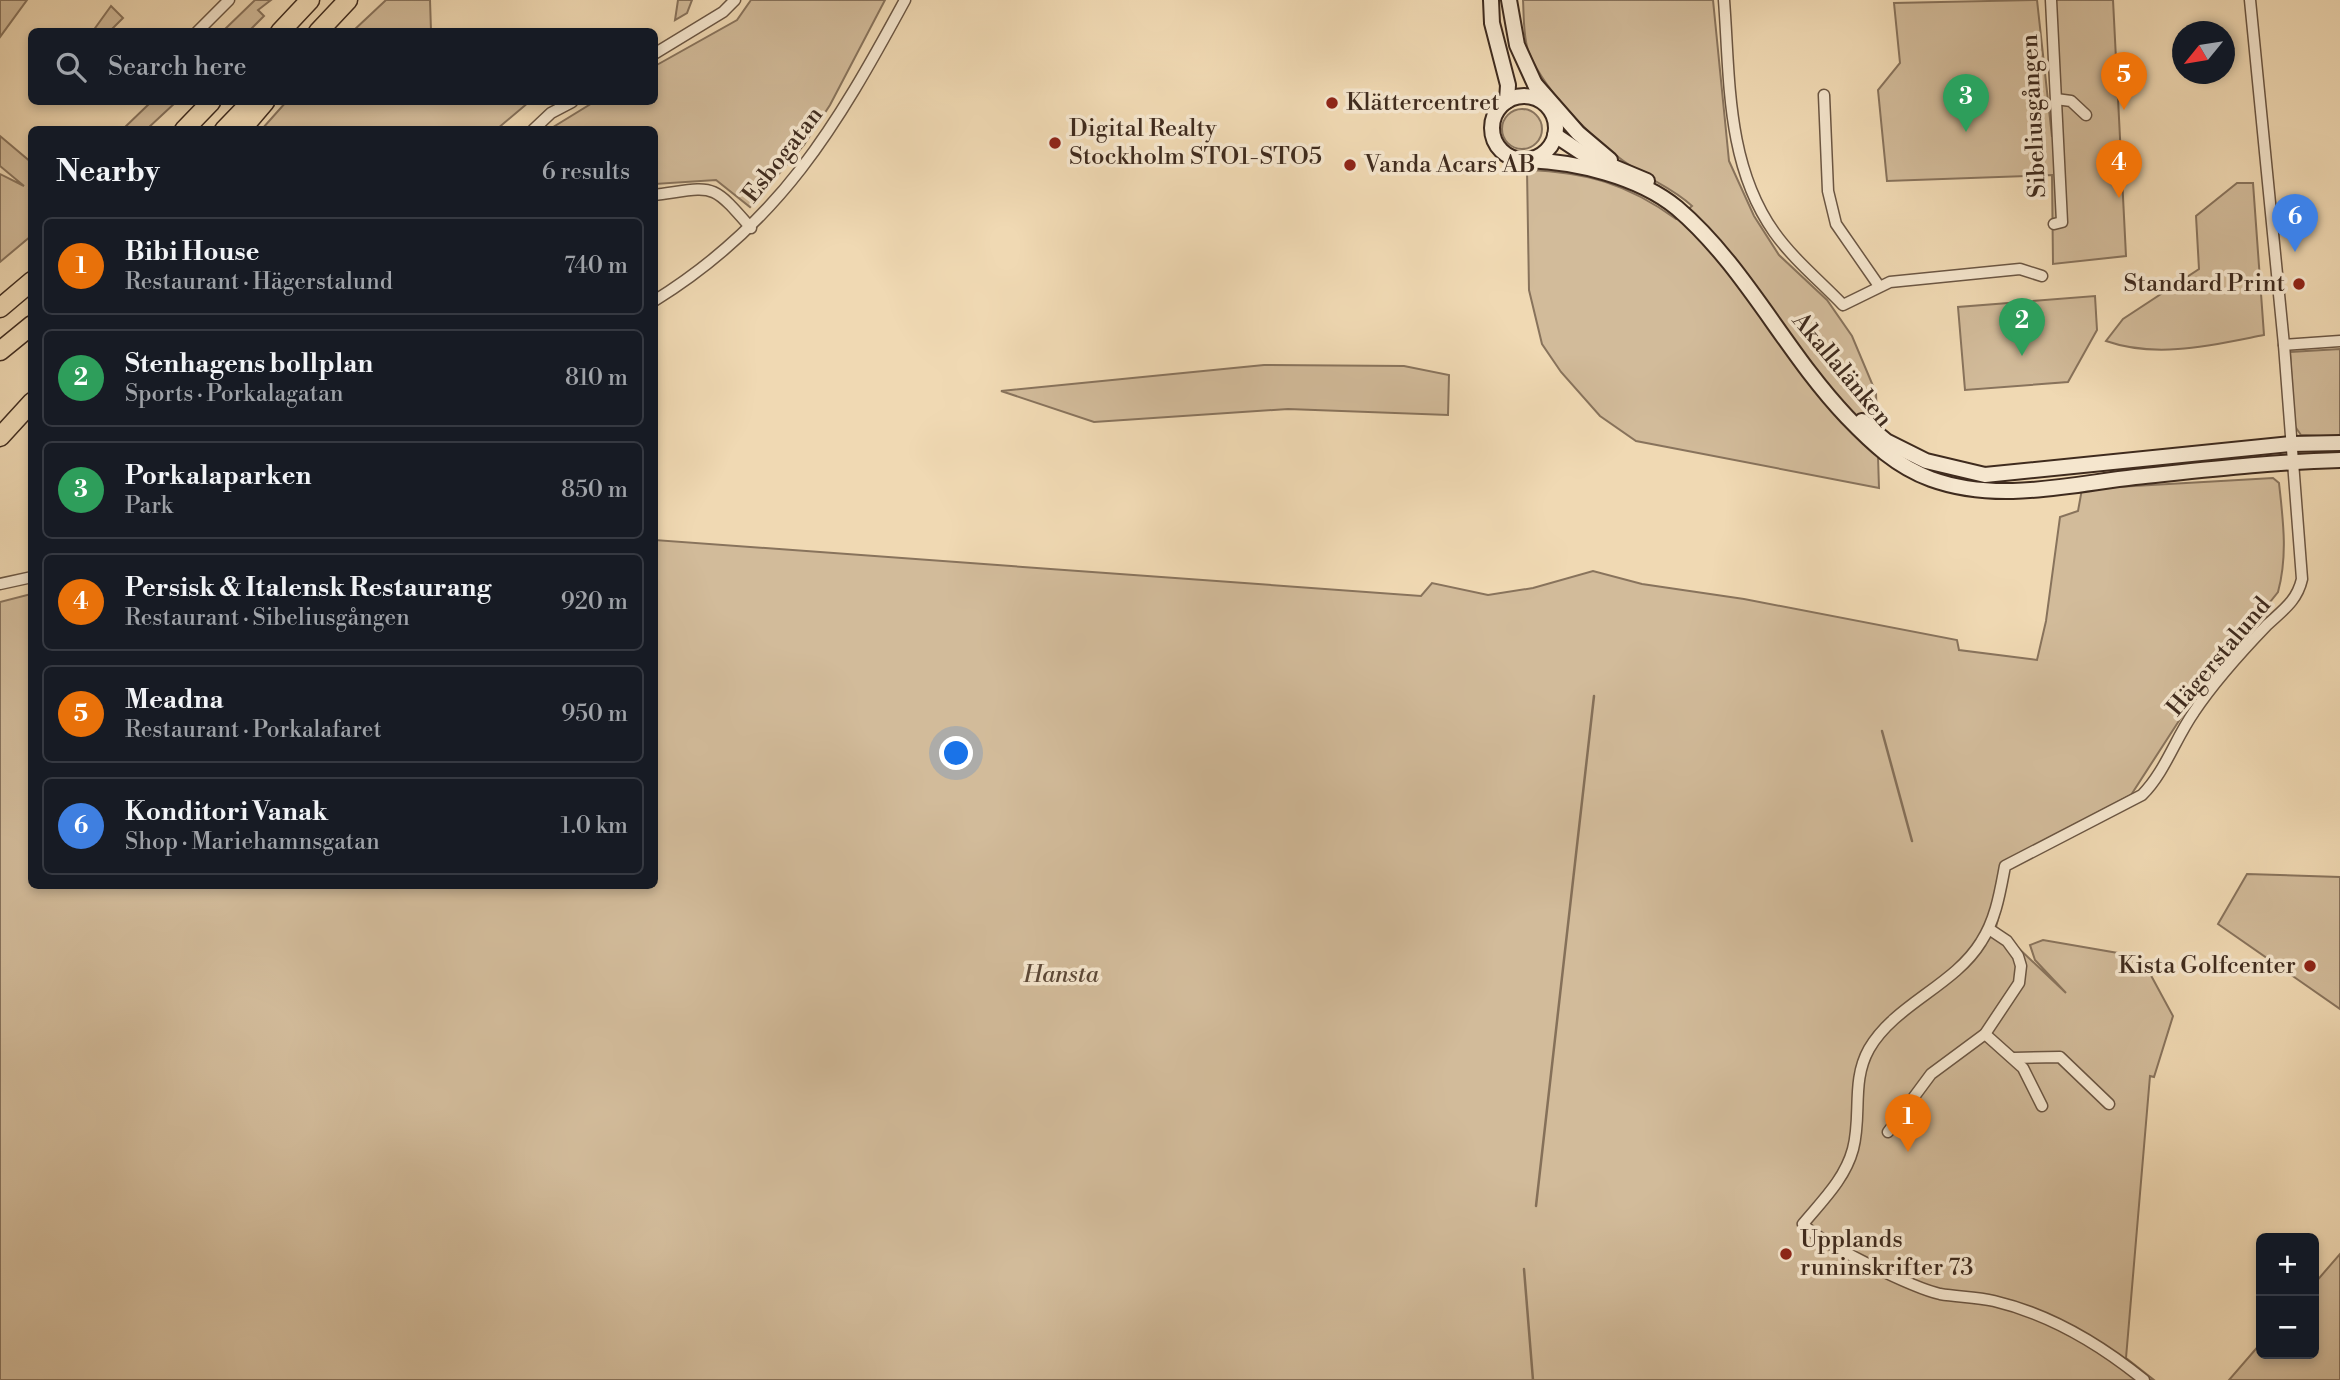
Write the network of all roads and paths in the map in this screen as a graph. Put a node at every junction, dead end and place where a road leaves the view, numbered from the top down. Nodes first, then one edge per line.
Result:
1 (229, 0) edge
2 (310, 0) edge
3 (349, 0) edge
4 (734, 0) edge
5 (905, 0) edge
6 (1491, 0) edge
7 (1509, 0) edge
8 (1724, 0) edge
9 (2051, 0) edge
10 (2250, 0) edge
11 (201, 28) edge
12 (284, 28) edge
13 (322, 28) edge
14 (326, 28) edge
15 (658, 52) edge
16 (1535, 85) junction
17 (1824, 95) dead end
18 (2056, 99) junction
19 (1507, 101) junction
20 (1544, 104) junction
21 (208, 105) edge
22 (248, 105) edge
23 (262, 105) edge
24 (566, 105) edge
25 (2086, 115) dead end
26 (188, 126) edge
27 (228, 126) edge
28 (244, 126) edge
29 (537, 126) edge
30 (1555, 135) junction
31 (1528, 160) junction
32 (1616, 165) junction
33 (658, 195) edge
34 (2054, 224) dead end
35 (751, 228) junction
36 (28, 271) edge
37 (2042, 276) dead end
38 (28, 284) edge
39 (1880, 286) junction
40 (0, 293) edge
41 (658, 298) edge
42 (0, 308) edge
43 (28, 327) edge
44 (2340, 341) edge
45 (2284, 345) junction
46 (0, 351) edge
47 (28, 406) edge
48 (0, 437) edge
49 (2340, 443) edge
50 (2291, 444) junction
51 (2340, 460) edge
52 (2292, 461) junction
53 (28, 578) edge
54 (0, 584) edge
55 (1989, 929) junction
56 (1985, 1034) junction
57 (2014, 1058) junction
58 (2109, 1104) dead end
59 (2042, 1107) dead end
60 (1888, 1132) dead end
61 (2144, 1380) edge

1 - 11 street
2 - 12 highway
3 - 13 highway
3 - 14 highway
4 - 15 street
5 - 35 street, Esbogatan
6 - 19 main road
7 - 16 main road
8 - 39 street
9 - 18 street, Sibeliusgången
10 - 45 street, Hägerstalund
16 - 20 main road
16 - 32 main road
17 - 39 street
18 - 25 street
18 - 34 street, Sibeliusgången
19 - 20 main road
19 - 31 main road
20 - 30 main road
21 - 26 highway
22 - 27 highway
23 - 28 highway
24 - 29 street
30 - 31 main road
30 - 32 main road, Akallalänken
31 - 52 main road, Akallalänken
32 - 50 main road, Akallalänken
33 - 35 street
35 - 41 street, Esbogatan
36 - 40 highway
37 - 39 street
38 - 42 highway
43 - 46 highway
44 - 45 street
45 - 50 street, Hägerstalund
47 - 48 highway
49 - 50 main road, Akallalänken
50 - 52 street, Hägerstalund
51 - 52 main road, Akallalänken
52 - 55 street, Hägerstalund
53 - 54 street
55 - 56 street
55 - 61 street, Hägerstalund
56 - 57 street
56 - 60 street
57 - 58 street
57 - 59 street

